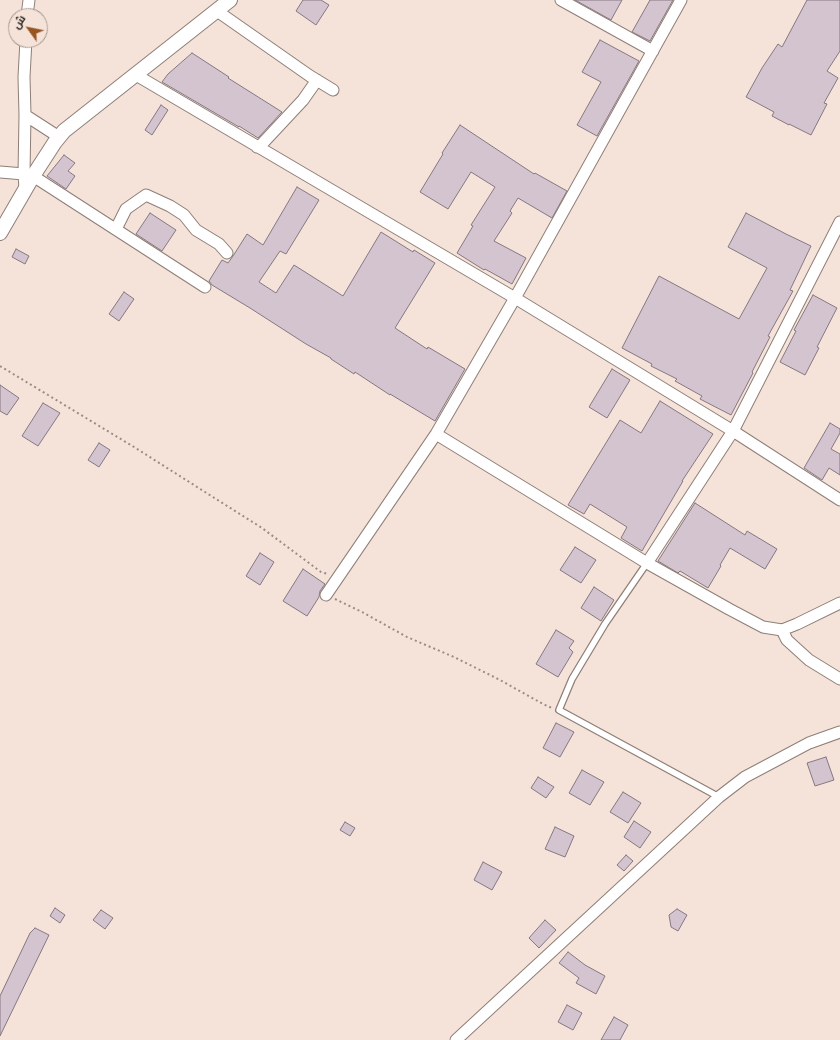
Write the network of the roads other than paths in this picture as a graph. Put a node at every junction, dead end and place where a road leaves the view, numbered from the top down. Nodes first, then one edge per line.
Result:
1 (230, 0) edge
2 (561, 0) edge
3 (681, 0) edge
4 (217, 11) junction
5 (26, 48) edge
6 (653, 51) junction
7 (136, 75) junction
8 (317, 80) junction
9 (333, 90) dead end
10 (25, 115) junction
11 (59, 137) junction
12 (257, 147) junction
13 (0, 172) edge
14 (29, 175) junction
15 (840, 222) edge
16 (116, 229) junction
17 (0, 233) edge
18 (227, 253) dead end
19 (205, 287) dead end
20 (515, 298) junction
21 (733, 431) junction
22 (436, 434) junction
23 (840, 500) edge
24 (647, 563) junction
25 (326, 595) road end
26 (840, 603) edge
27 (782, 630) junction
28 (840, 679) edge
29 (840, 732) edge
30 (719, 797) junction
31 (456, 1040) edge

1 - 4 street
2 - 6 street
3 - 6 street
4 - 7 street
4 - 8 street
5 - 10 street
6 - 20 street
7 - 11 street
7 - 12 street
8 - 9 street
8 - 12 street
10 - 11 street
10 - 14 street
11 - 14 street
12 - 20 street
13 - 14 street
14 - 16 street
14 - 17 street
15 - 21 street
16 - 18 street
16 - 19 street
20 - 21 street
20 - 22 street
21 - 23 street
21 - 24 street
22 - 24 street
22 - 25 street
24 - 27 street
24 - 30 lane
26 - 27 street
27 - 28 street
29 - 30 street
30 - 31 street

